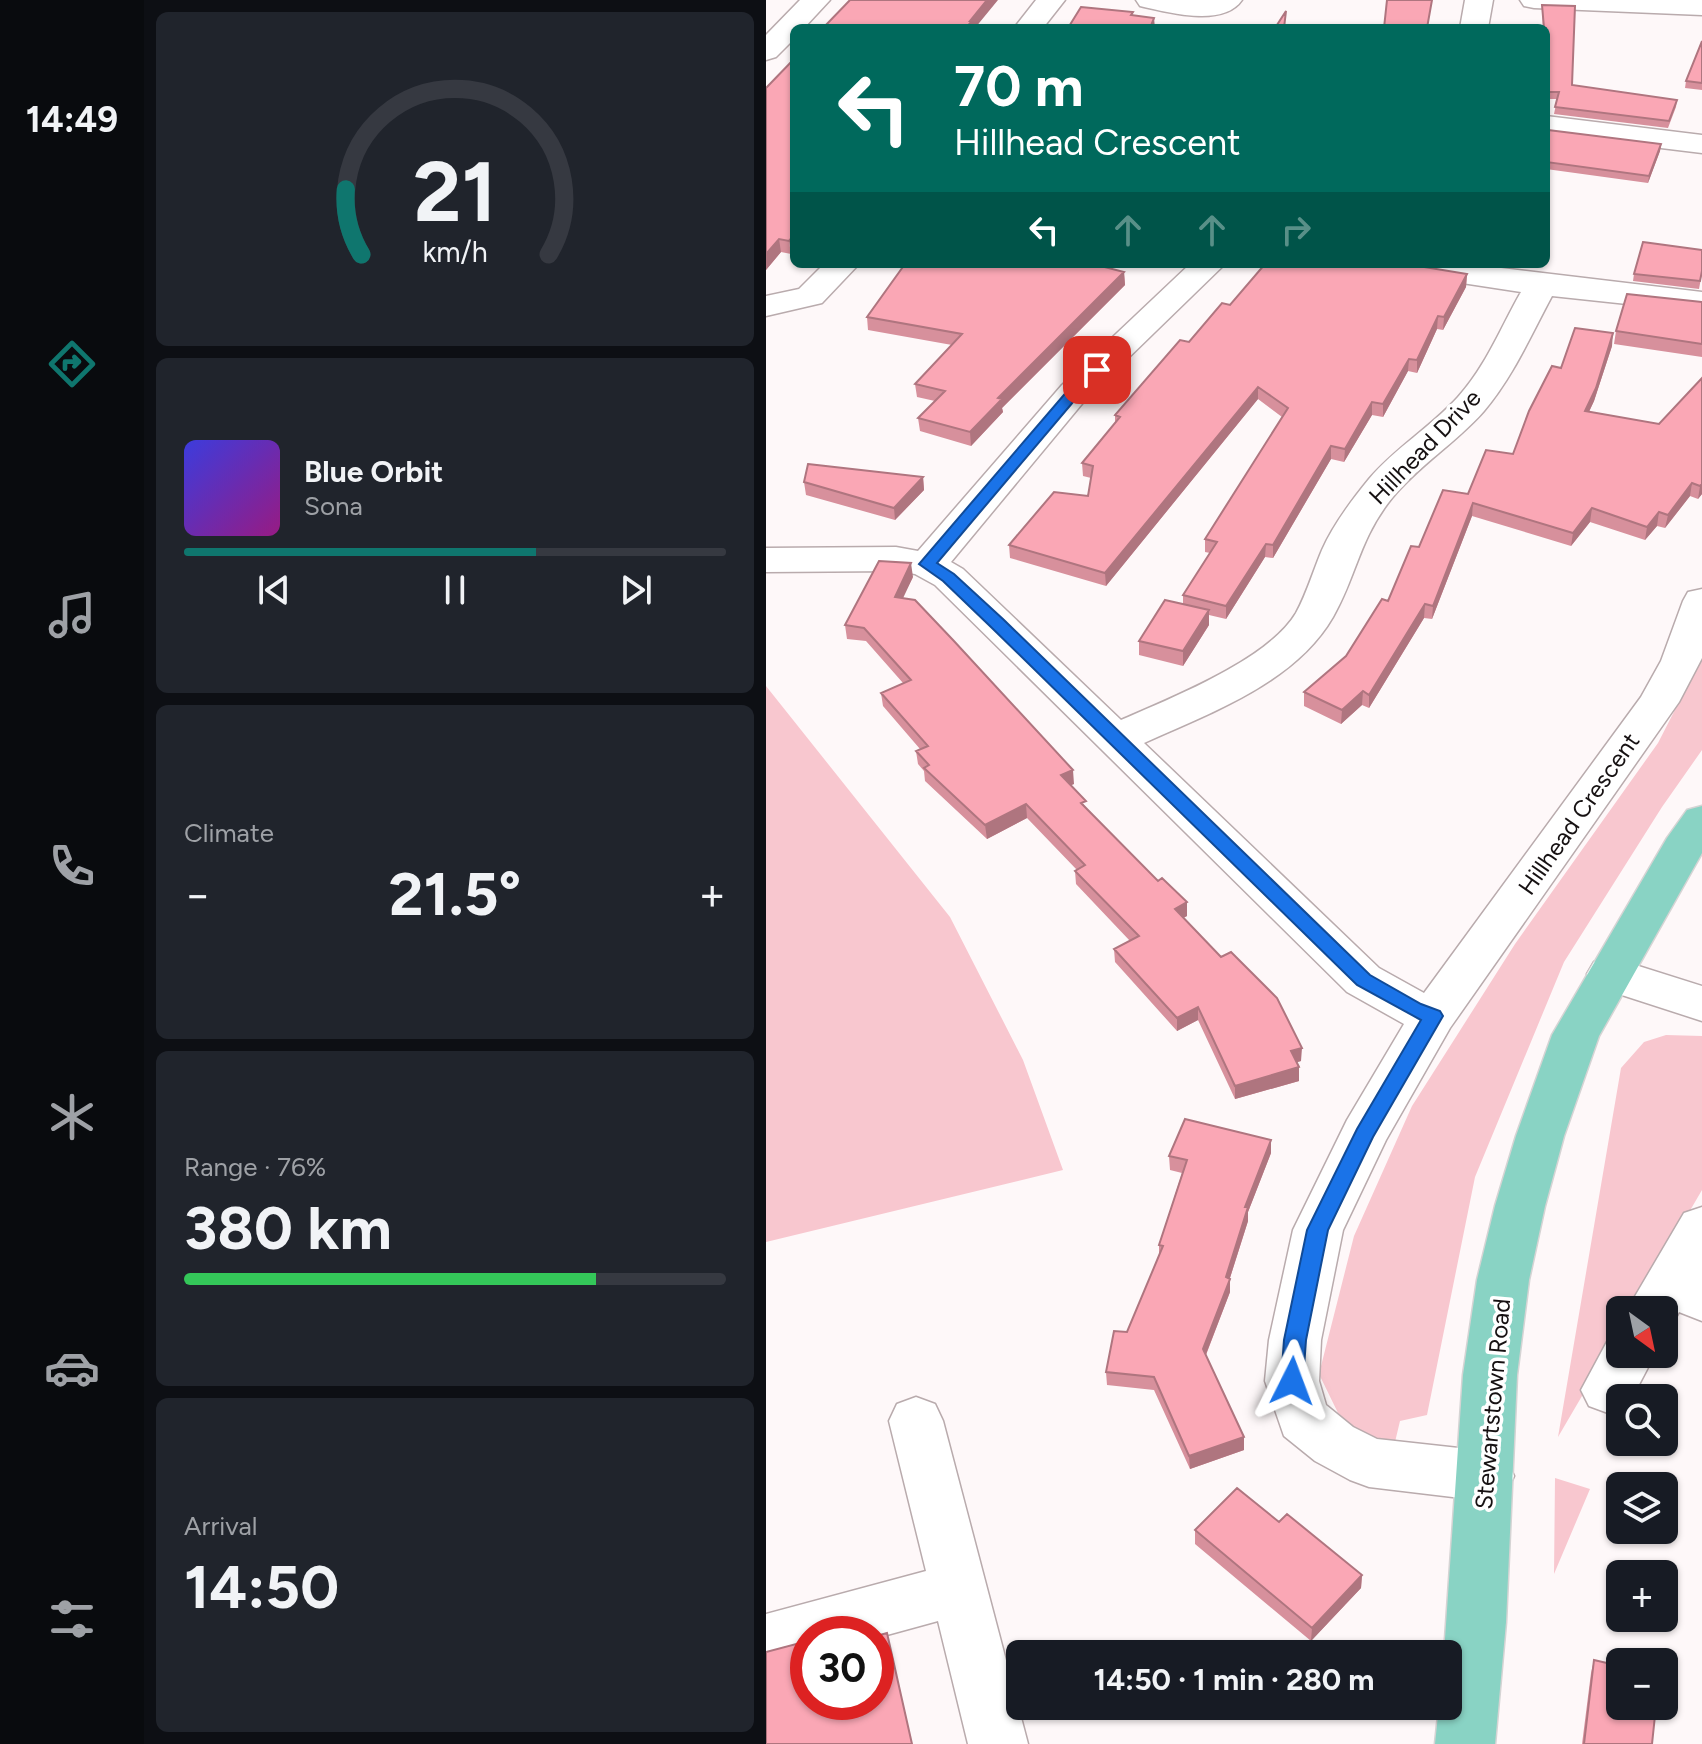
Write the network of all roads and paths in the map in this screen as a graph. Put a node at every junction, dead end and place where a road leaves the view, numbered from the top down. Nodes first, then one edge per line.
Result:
1 (816, 0) edge
2 (1051, 0) edge
3 (1150, 0) edge
4 (1479, 0) edge
5 (1534, 0) edge
6 (1702, 7) edge
7 (1227, 11) edge
8 (792, 24) edge
9 (1031, 24) edge
10 (1475, 24) edge
11 (790, 27) edge
12 (766, 51) edge
13 (1550, 125) edge
14 (1702, 144) edge
15 (839, 268) edge
16 (1205, 268) edge
17 (1429, 268) edge
18 (1541, 285) junction
19 (1702, 302) edge
20 (766, 306) edge
21 (766, 560) edge
22 (926, 564) junction
23 (1702, 601) edge
24 (1116, 739) junction
25 (1702, 821) edge
26 (1610, 974) junction
27 (1702, 1004) edge
28 (1433, 1016) junction
29 (1702, 1228) edge
30 (1674, 1296) edge
31 (916, 1421) dead end
32 (1486, 1476) junction
33 (959, 1589) junction
34 (766, 1641) edge
35 (998, 1744) edge
36 (1465, 1744) edge

1 - 8 street
2 - 9 street
3 - 7 street
4 - 10 street
5 - 6 street
11 - 12 street
13 - 14 street
15 - 20 street
16 - 22 street
17 - 18 street
18 - 19 street
18 - 24 street, Hillhead Drive
21 - 22 street
22 - 24 street
23 - 28 street, Hillhead Crescent
24 - 28 street
25 - 26 main road, Stewartstown Road
26 - 27 street
26 - 32 main road, Stewartstown Road
28 - 32 street, Hillhead Crescent
29 - 30 street
31 - 33 street
32 - 36 main road, Stewartstown Road
33 - 34 street
33 - 35 street

